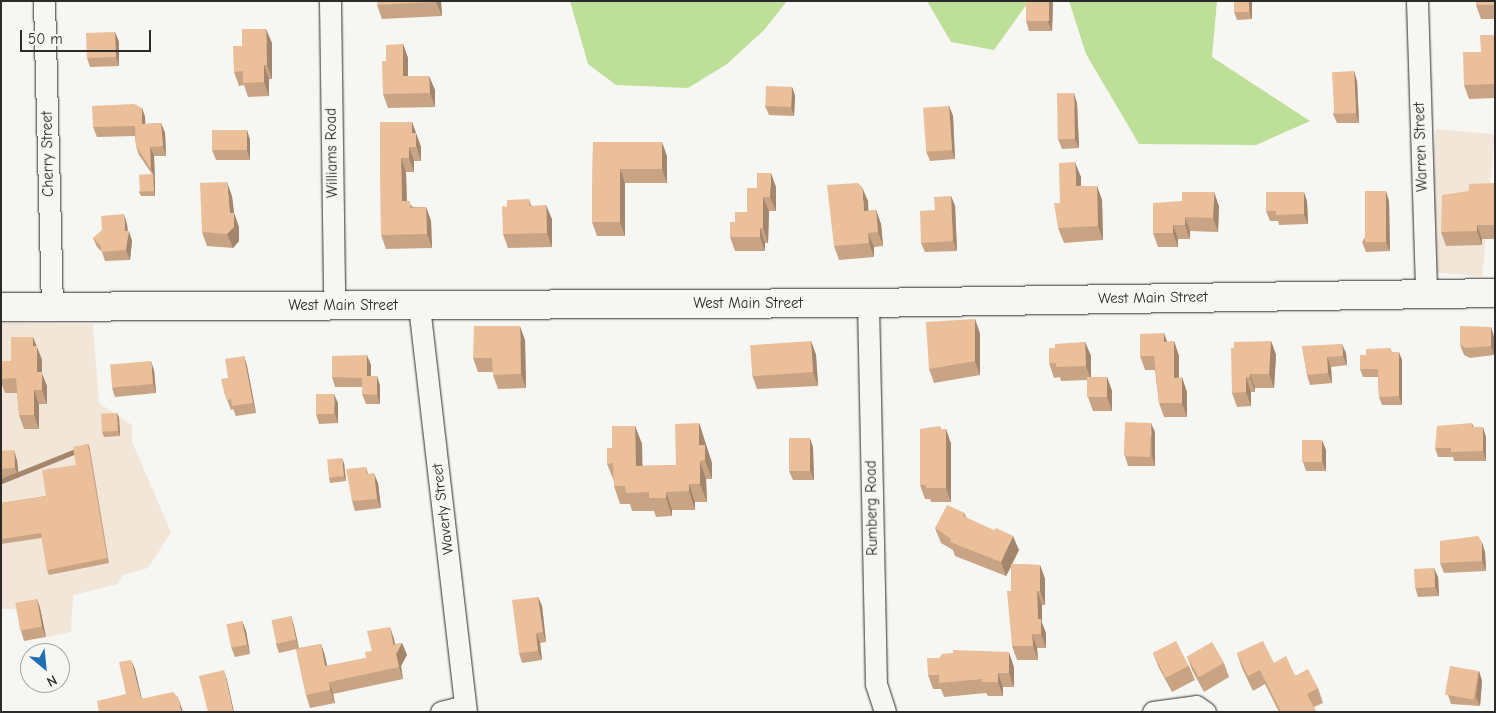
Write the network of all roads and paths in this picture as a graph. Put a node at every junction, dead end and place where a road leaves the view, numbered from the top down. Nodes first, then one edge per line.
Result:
1 (44, 1) edge
2 (330, 1) edge
3 (1417, 1) edge
4 (1426, 293) junction
5 (1495, 293) edge
6 (868, 304) junction
7 (334, 305) junction
8 (52, 306) junction
9 (419, 306) junction
10 (1, 307) edge
11 (466, 709) edge
12 (441, 712) edge
13 (885, 712) edge
14 (1153, 712) edge
15 (1205, 712) edge

1 - 8 street, Cherry Street
2 - 7 street, Williams Road
3 - 4 street, Warren Street
4 - 5 main road, West Main Street
4 - 6 main road, West Main Street
6 - 9 main road, West Main Street
6 - 13 street, Rumberg Road
7 - 8 main road, West Main Street
7 - 9 main road, West Main Street
8 - 10 main road, West Main Street
9 - 11 street, Waverly Street
11 - 12 street
14 - 15 street

